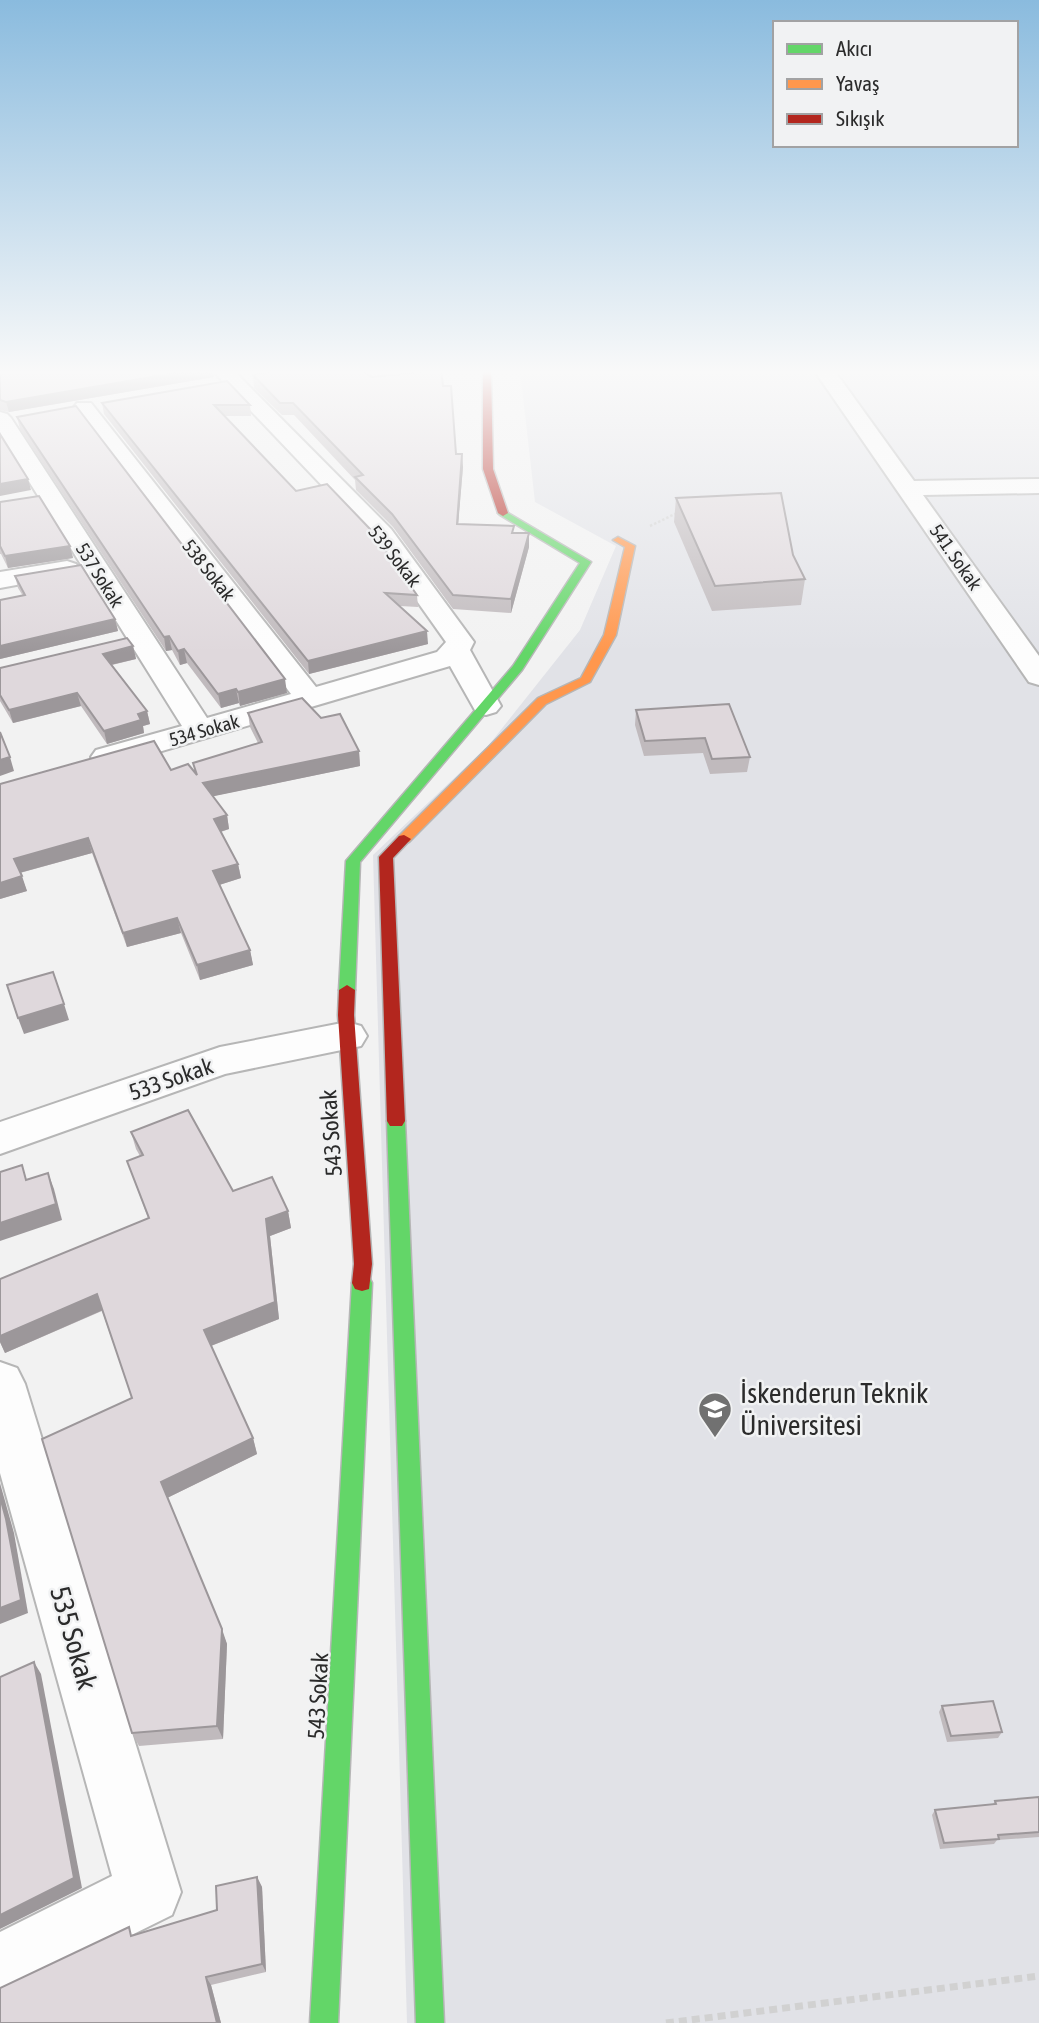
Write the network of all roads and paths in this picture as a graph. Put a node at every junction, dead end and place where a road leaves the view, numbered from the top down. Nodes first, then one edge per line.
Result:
1 (30, 464) edge
2 (122, 464) edge
3 (314, 464) edge
4 (488, 464) edge
5 (890, 464) edge
6 (1039, 486) edge
7 (907, 488) junction
8 (51, 497) junction
9 (26, 501) edge
10 (679, 512) edge
11 (618, 540) joint
12 (93, 565) junction
13 (0, 580) edge
14 (452, 654) junction
15 (1039, 676) edge
16 (310, 699) junction
17 (486, 706) junction
18 (201, 731) junction
19 (81, 765) edge
20 (347, 1036) junction
21 (0, 1138) edge
22 (0, 1384) edge
23 (0, 1967) edge
24 (1039, 1976) edge
25 (324, 2023) edge
26 (430, 2023) edge
27 (666, 2023) edge

1 - 8 street, 537 Sokak
2 - 16 street, 538 Sokak
3 - 14 street, 539 Sokak
4 - 17 street, 543 Sokak
5 - 7 street, 541. Sokak
6 - 7 street
7 - 15 street, 541. Sokak
8 - 9 street
8 - 12 street, 537 Sokak
10 - 11 path
11 - 26 street
12 - 13 street
12 - 18 street, 537 Sokak
14 - 16 street, 534 Sokak
14 - 17 street
16 - 18 street, 534 Sokak
17 - 20 street, 543 Sokak
18 - 19 street, 534 Sokak
20 - 21 street, 533 Sokak
20 - 25 street, 543 Sokak
22 - 23 street, 535 Sokak
24 - 27 path

